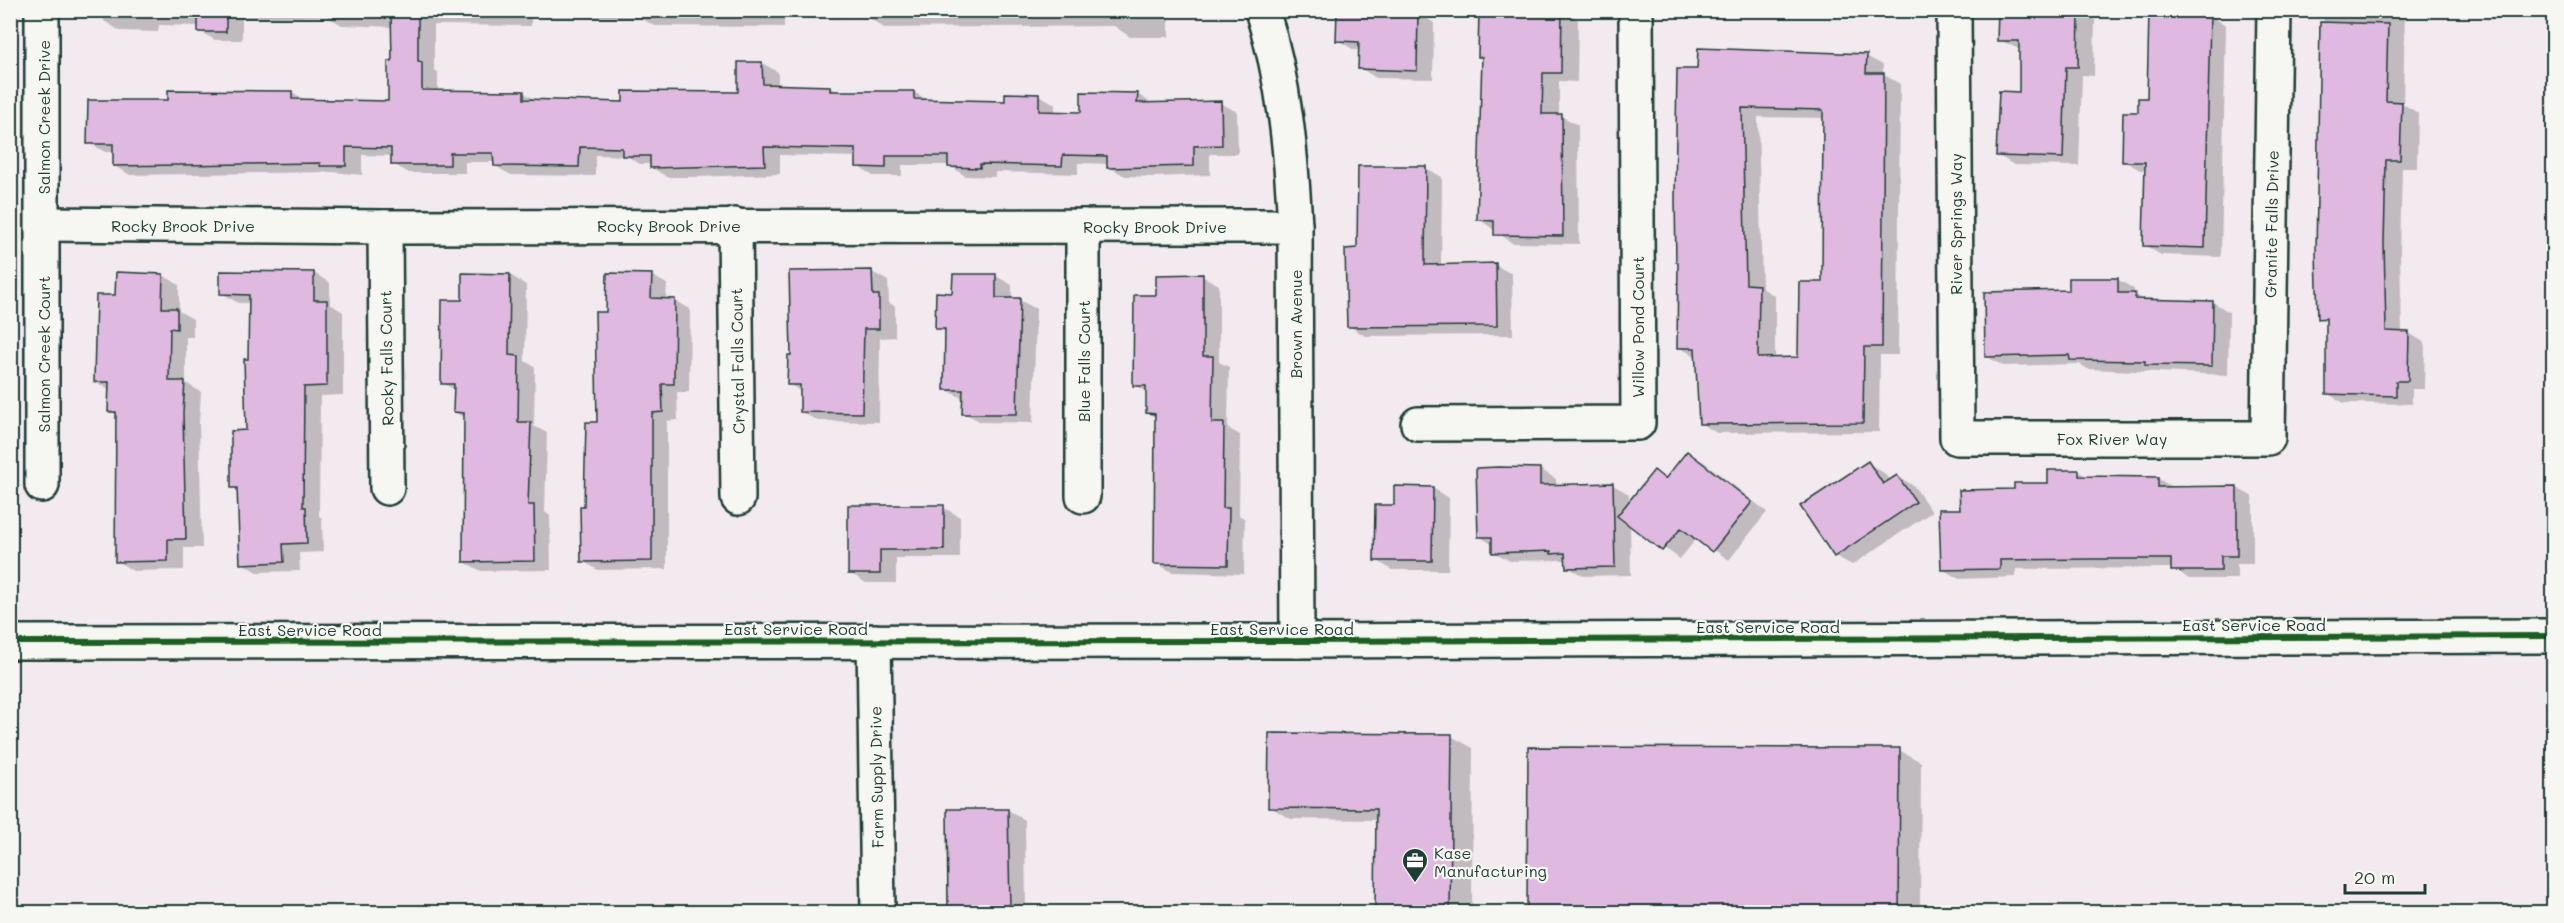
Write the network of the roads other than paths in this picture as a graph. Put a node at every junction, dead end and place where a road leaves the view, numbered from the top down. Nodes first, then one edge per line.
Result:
1 (42, 10) edge
2 (1262, 10) edge
3 (1636, 10) edge
4 (1954, 10) edge
5 (2274, 10) edge
6 (44, 224) junction
7 (735, 225) junction
8 (1083, 226) junction
9 (1295, 226) junction
10 (385, 227) junction
11 (1418, 424) dead end
12 (1957, 438) joint
13 (2268, 438) joint
14 (42, 485) dead end
15 (387, 488) dead end
16 (1083, 496) dead end
17 (738, 498) dead end
18 (2553, 636) edge
19 (874, 641) junction
20 (1296, 641) junction
21 (10, 642) edge
22 (878, 912) edge

1 - 6 street, Salmon Creek Drive
2 - 9 street, Brown Avenue
3 - 11 street, Willow Pond Court
4 - 12 street, River Springs Way
5 - 13 street, Granite Falls Drive
6 - 10 street, Rocky Brook Drive
6 - 14 street, Salmon Creek Court
7 - 8 street, Rocky Brook Drive
7 - 10 street, Rocky Brook Drive
7 - 17 street, Crystal Falls Court
8 - 9 street, Rocky Brook Drive
8 - 16 street, Blue Falls Court
9 - 20 street, Brown Avenue
10 - 15 street, Rocky Falls Court
12 - 13 street, Fox River Way
18 - 20 street, East Service Road
19 - 20 street, East Service Road
19 - 21 street, East Service Road
19 - 22 street, Farm Supply Drive

